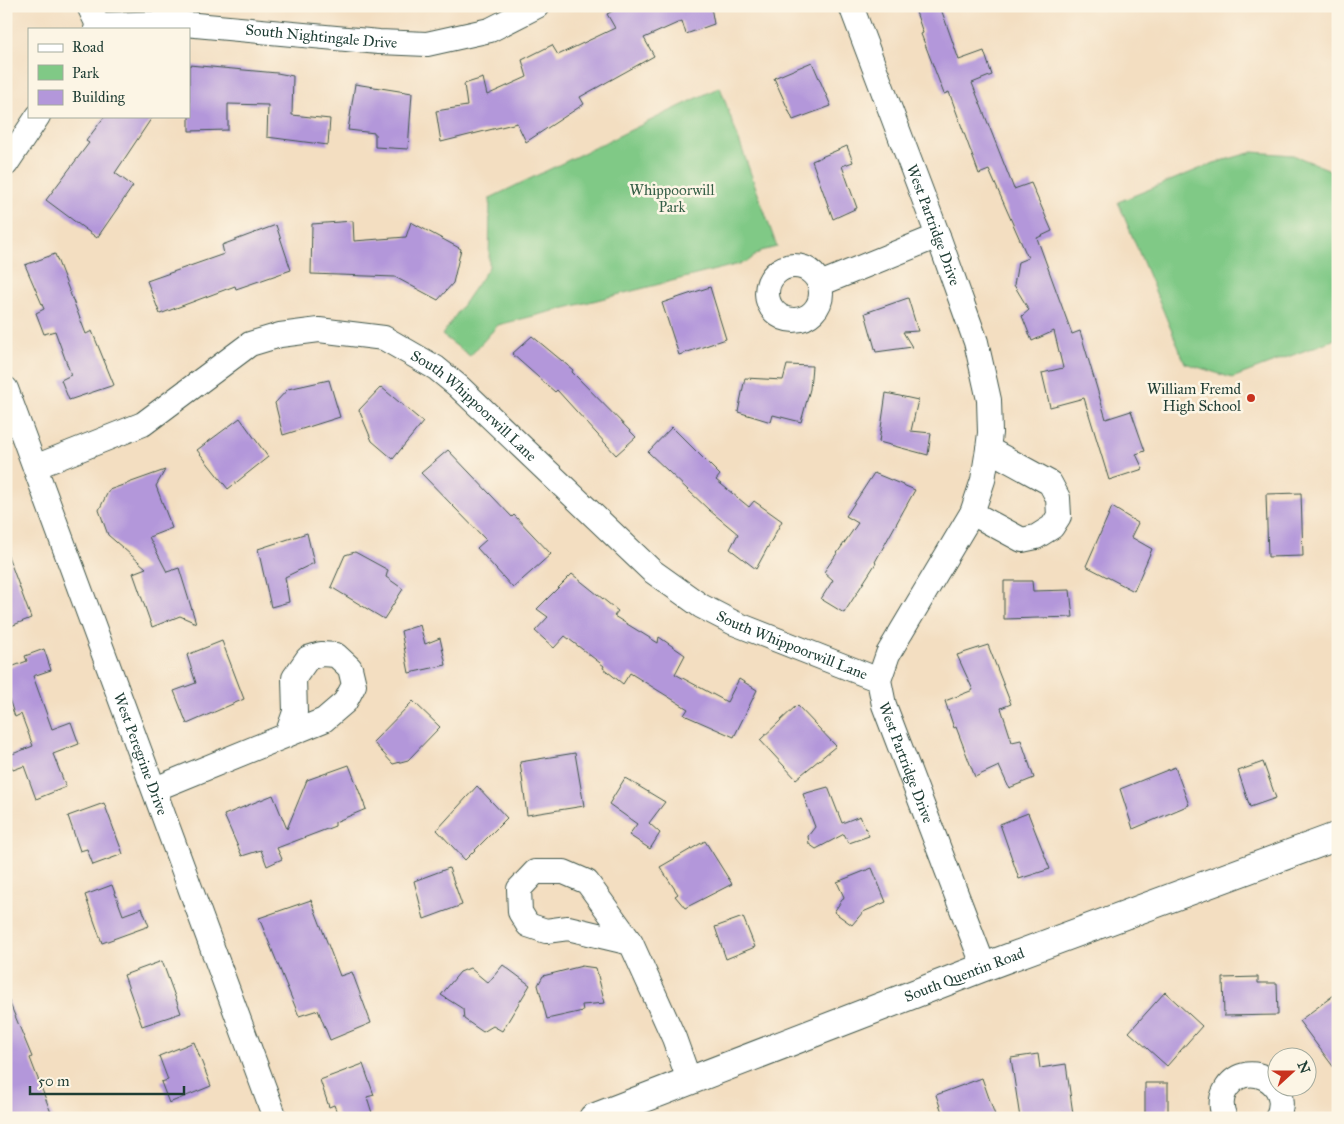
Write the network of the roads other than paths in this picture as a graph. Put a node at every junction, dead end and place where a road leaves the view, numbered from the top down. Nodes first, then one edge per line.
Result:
1 (537, 6) edge
2 (851, 6) edge
3 (94, 20) edge
4 (37, 118) edge
5 (6, 164) edge
6 (938, 236) junction
7 (820, 284) dead end
8 (6, 389) edge
9 (988, 449) junction
10 (35, 467) junction
11 (972, 513) junction
12 (879, 680) junction
13 (287, 735) dead end
14 (155, 789) junction
15 (1338, 836) edge
16 (631, 943) dead end
17 (984, 967) junction
18 (689, 1080) junction
19 (275, 1118) edge
20 (593, 1118) edge
21 (1225, 1118) edge
22 (1278, 1118) edge

1 - 3 street, South Nightingale Drive
2 - 6 street, West Partridge Drive
4 - 5 street
6 - 7 street
6 - 9 street, West Partridge Drive
8 - 10 street, West Peregrine Drive
9 - 11 street, West Partridge Drive
9 - 11 street
10 - 12 street, South Whippoorwill Lane
10 - 14 street, West Peregrine Drive
11 - 12 street, West Partridge Drive
12 - 17 street, West Partridge Drive
13 - 14 street
14 - 19 street, West Peregrine Drive
15 - 17 main road, South Quentin Road
16 - 18 street
17 - 18 main road, South Quentin Road
18 - 20 main road, South Quentin Road
21 - 22 street

